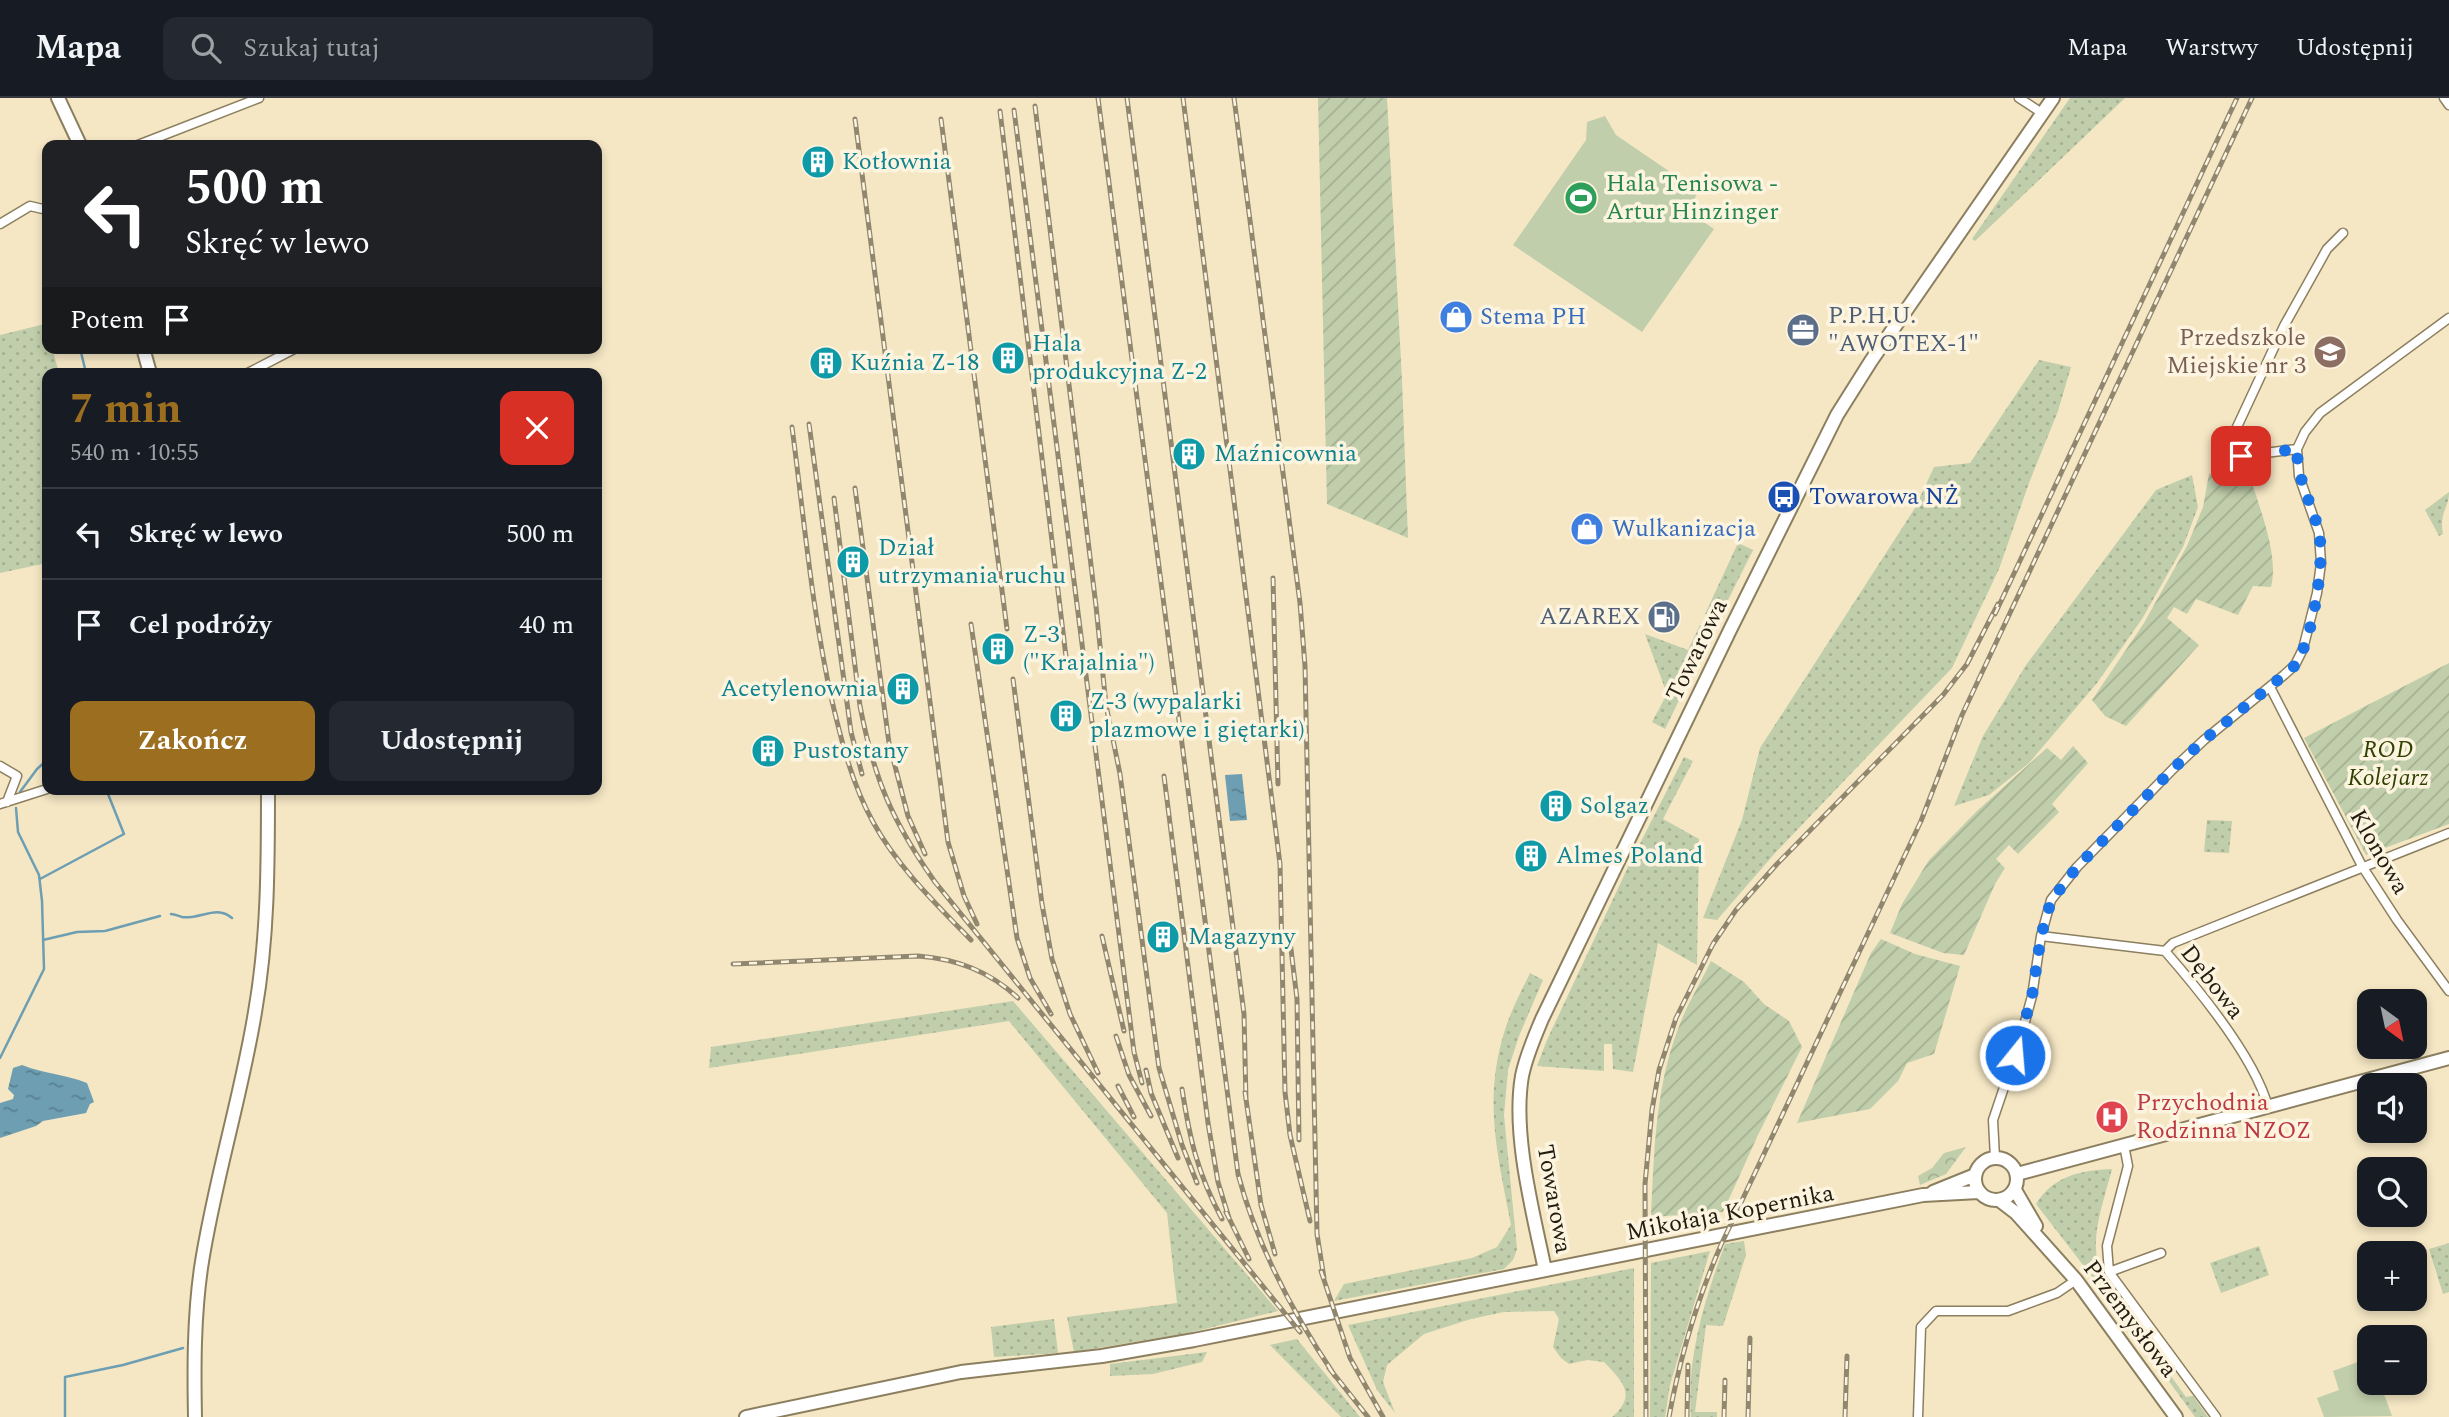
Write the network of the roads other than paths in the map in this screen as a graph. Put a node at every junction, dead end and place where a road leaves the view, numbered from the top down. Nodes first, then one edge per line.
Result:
1 (58, 98) edge
2 (259, 98) edge
3 (2019, 98) edge
4 (2053, 98) edge
5 (2444, 98) edge
6 (2449, 105) edge
7 (2042, 113) junction
8 (78, 140) edge
9 (151, 140) edge
10 (42, 209) edge
11 (0, 224) edge
12 (2343, 233) dead end
13 (2449, 318) edge
14 (284, 354) edge
15 (258, 368) edge
16 (2297, 449) junction
17 (2270, 687) junction
18 (0, 766) edge
19 (42, 791) edge
20 (268, 795) edge
21 (4, 803) edge
22 (2449, 832) edge
23 (2362, 866) junction
24 (2041, 936) junction
25 (2165, 951) junction
26 (2449, 991) edge
27 (2449, 1058) edge
28 (2268, 1107) junction
29 (2124, 1145) junction
30 (1995, 1158) junction
31 (2017, 1174) junction
32 (1975, 1175) junction
33 (2015, 1190) junction
34 (1979, 1192) junction
35 (1923, 1195) junction
36 (1999, 1200) junction
37 (2049, 1247) junction
38 (2161, 1253) dead end
39 (1545, 1270) junction
40 (2109, 1272) junction
41 (2076, 1280) junction
42 (195, 1417) edge
43 (746, 1417) edge
44 (1918, 1417) edge
45 (2176, 1417) edge
46 (2216, 1417) edge

1 - 8 main road
2 - 9 street
3 - 7 street
4 - 7 main road, Towarowa
5 - 6 street
7 - 39 main road, Towarowa
10 - 11 street
12 - 16 street
13 - 16 street
14 - 15 street
16 - 17 street
17 - 23 street, Klonowa
17 - 24 street
18 - 21 street
19 - 21 street
20 - 42 main road
22 - 23 street
23 - 25 street
23 - 26 street, Klonowa
24 - 25 street, Dębowa
24 - 30 street
25 - 28 street, Dębowa
27 - 28 main road
28 - 29 main road
29 - 31 main road
29 - 40 street
30 - 31 main road
30 - 32 main road
31 - 33 main road
32 - 34 main road
32 - 35 main road, Mikołaja Kopernika
33 - 36 main road
33 - 37 main road, Przemysłowa
34 - 35 main road, Mikołaja Kopernika
34 - 36 main road
35 - 39 main road, Mikołaja Kopernika
36 - 37 main road, Przemysłowa
37 - 41 main road, Przemysłowa
38 - 40 street
39 - 43 main road, Mikołaja Kopernika
40 - 46 street
41 - 44 street
41 - 45 main road, Przemysłowa

